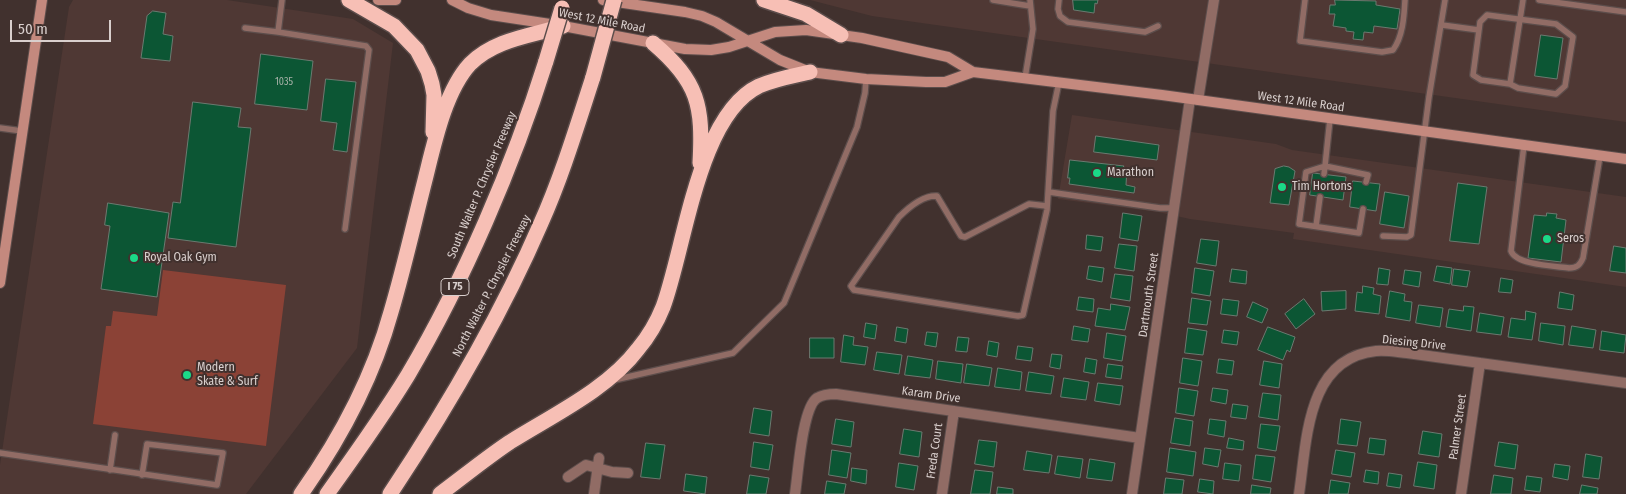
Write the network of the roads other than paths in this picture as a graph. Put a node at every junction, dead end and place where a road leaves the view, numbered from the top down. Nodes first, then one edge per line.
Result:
1 (42, 0) edge
2 (282, 0) edge
3 (349, 0) edge
4 (378, 0) edge
5 (396, 0) edge
6 (452, 0) edge
7 (564, 0) edge
8 (610, 0) edge
9 (764, 0) edge
10 (993, 0) edge
11 (1059, 0) edge
12 (1214, 0) edge
13 (1306, 0) edge
14 (1406, 0) edge
15 (1445, 0) edge
16 (1523, 0) edge
17 (1539, 0) edge
18 (1030, 3) edge
19 (1626, 12) edge
20 (1520, 19) junction
21 (1442, 25) junction
22 (563, 26) junction
23 (1158, 26) dead end
24 (245, 28) dead end
25 (1479, 30) junction
26 (278, 32) junction
27 (841, 35) junction
28 (748, 40) junction
29 (653, 43) junction
30 (810, 72) junction
31 (973, 72) junction
32 (1025, 78) junction
33 (866, 79) junction
34 (1059, 82) junction
35 (1510, 84) junction
36 (1194, 100) junction
37 (1330, 118) junction
38 (0, 128) edge
39 (22, 131) junction
40 (1425, 131) junction
41 (1524, 145) junction
42 (432, 154) junction
43 (1600, 156) junction
44 (1626, 160) edge
45 (1325, 166) junction
46 (1324, 174) dead end
47 (699, 175) junction
48 (1366, 182) dead end
49 (1049, 192) junction
50 (1320, 197) dead end
51 (1047, 206) junction
52 (1174, 208) junction
53 (1362, 209) dead end
54 (1316, 226) junction
55 (346, 229) dead end
56 (1383, 236) dead end
57 (0, 283) edge
58 (1480, 363) junction
59 (604, 382) junction
60 (1626, 383) edge
61 (954, 411) junction
62 (115, 435) dead end
63 (1140, 438) junction
64 (0, 453) edge
65 (599, 463) junction
66 (110, 470) junction
67 (628, 473) dead end
68 (142, 475) junction
69 (568, 477) dead end
70 (301, 494) edge
71 (327, 494) edge
72 (390, 494) edge
73 (440, 494) edge
74 (594, 494) edge
75 (795, 494) edge
76 (942, 494) edge
77 (1132, 494) edge
78 (1300, 494) edge
79 (1461, 494) edge

1 - 39 main road
2 - 26 lane
3 - 42 highway
4 - 5 main road
6 - 22 main road, West 12 Mile Road
7 - 71 highway, South Walter P. Chrysler Freeway / I 75, bridge
8 - 28 main road, West 12 Mile Road
8 - 72 highway, North Walter P. Chrysler Freeway, bridge
9 - 27 highway
10 - 18 lane
11 - 23 lane
12 - 36 street, Dartmouth Street
13 - 14 lane
15 - 21 lane
16 - 20 lane
17 - 19 lane
18 - 32 lane
20 - 25 lane
20 - 35 lane
20 - 35 lane
21 - 25 lane
21 - 40 lane
22 - 29 main road, West 12 Mile Road
22 - 42 highway
24 - 26 lane
25 - 35 lane
26 - 55 lane
27 - 28 main road, West 12 Mile Road
27 - 31 main road, West 12 Mile Road
28 - 29 main road, West 12 Mile Road
28 - 30 main road, West 12 Mile Road
29 - 47 highway
30 - 33 main road, West 12 Mile Road
30 - 47 highway
31 - 32 main road, West 12 Mile Road
31 - 33 main road, West 12 Mile Road
32 - 34 main road, West 12 Mile Road
33 - 59 lane
34 - 36 main road, West 12 Mile Road
34 - 49 lane
36 - 37 main road, West 12 Mile Road
36 - 52 street, Dartmouth Street
37 - 40 main road, West 12 Mile Road
37 - 45 lane
38 - 39 lane
39 - 57 main road
40 - 41 main road, West 12 Mile Road
40 - 56 lane
41 - 43 main road, West 12 Mile Road
41 - 43 lane
42 - 70 highway
43 - 44 main road, West 12 Mile Road
45 - 46 lane
45 - 48 lane
45 - 54 lane
47 - 59 highway
49 - 51 lane
49 - 52 lane
50 - 54 lane
51 - 51 lane
52 - 63 street, Dartmouth Street
53 - 54 lane
58 - 60 street, Diesing Drive
58 - 78 street, Diesing Drive
58 - 79 street, Palmer Street
59 - 73 highway
61 - 63 street, Karam Drive
61 - 75 street, Karam Drive
61 - 76 street, Freda Court
62 - 66 lane
63 - 77 street, Dartmouth Street
64 - 66 lane
65 - 67 street
65 - 69 street
65 - 74 street
66 - 68 lane
68 - 68 lane

